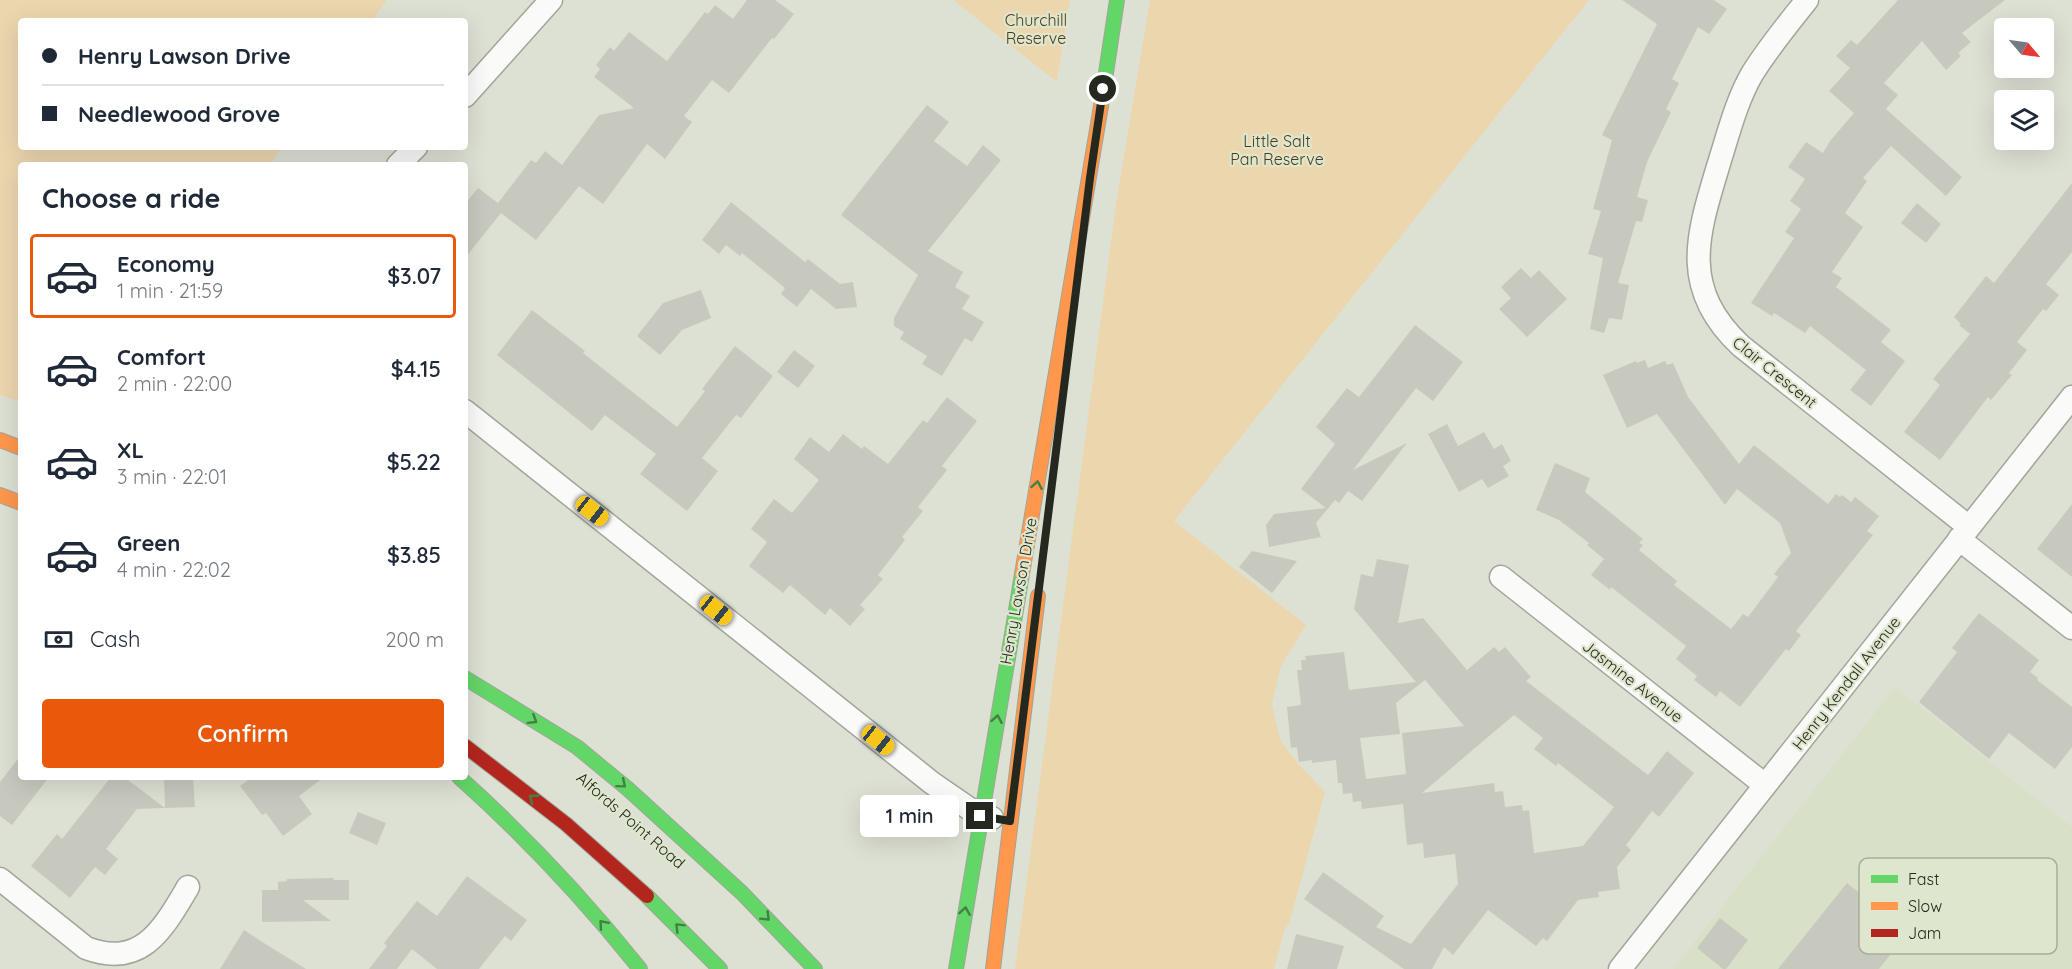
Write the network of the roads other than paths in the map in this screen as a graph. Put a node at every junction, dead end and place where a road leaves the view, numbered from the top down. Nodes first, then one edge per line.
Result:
1 (550, 0) edge
2 (1117, 0) edge
3 (1807, 0) edge
4 (468, 93) edge
5 (413, 150) edge
6 (401, 162) edge
7 (1090, 178) junction
8 (2072, 397) edge
9 (468, 413) edge
10 (0, 440) edge
11 (18, 447) edge
12 (1054, 464) dead end
13 (0, 495) edge
14 (18, 502) edge
15 (1964, 533) junction
16 (1501, 577) dead end
17 (1040, 583) dead end
18 (2072, 628) edge
19 (468, 680) edge
20 (468, 686) edge
21 (528, 734) dead end
22 (468, 748) edge
23 (462, 780) edge
24 (1765, 785) junction
25 (980, 816) junction
26 (1010, 821) junction
27 (0, 879) edge
28 (188, 887) dead end
29 (113, 963) edge
30 (640, 969) edge
31 (720, 969) edge
32 (815, 969) edge
33 (956, 969) edge
34 (993, 969) edge
35 (1620, 969) edge

1 - 4 street
2 - 7 main road, Henry Lawson Drive
3 - 15 street, Clair Crescent
5 - 6 street
7 - 12 main road, Henry Lawson Drive
25 -> 7 main road, Henry Lawson Drive
8 - 15 street, Henry Kendall Avenue
9 - 25 street
10 - 11 main road
13 - 14 main road
15 - 18 street, Clair Crescent
15 - 24 street, Henry Kendall Avenue
16 - 24 street, Jasmine Avenue
17 - 26 main road, Henry Lawson Drive
19 -> 32 main road
20 - 21 main road
31 -> 22 main road
30 -> 23 main road
24 - 35 street, Henry Kendall Avenue
25 - 26 street
33 -> 25 main road, Henry Lawson Drive
26 - 34 main road, Henry Lawson Drive
27 - 29 street
28 - 29 street

